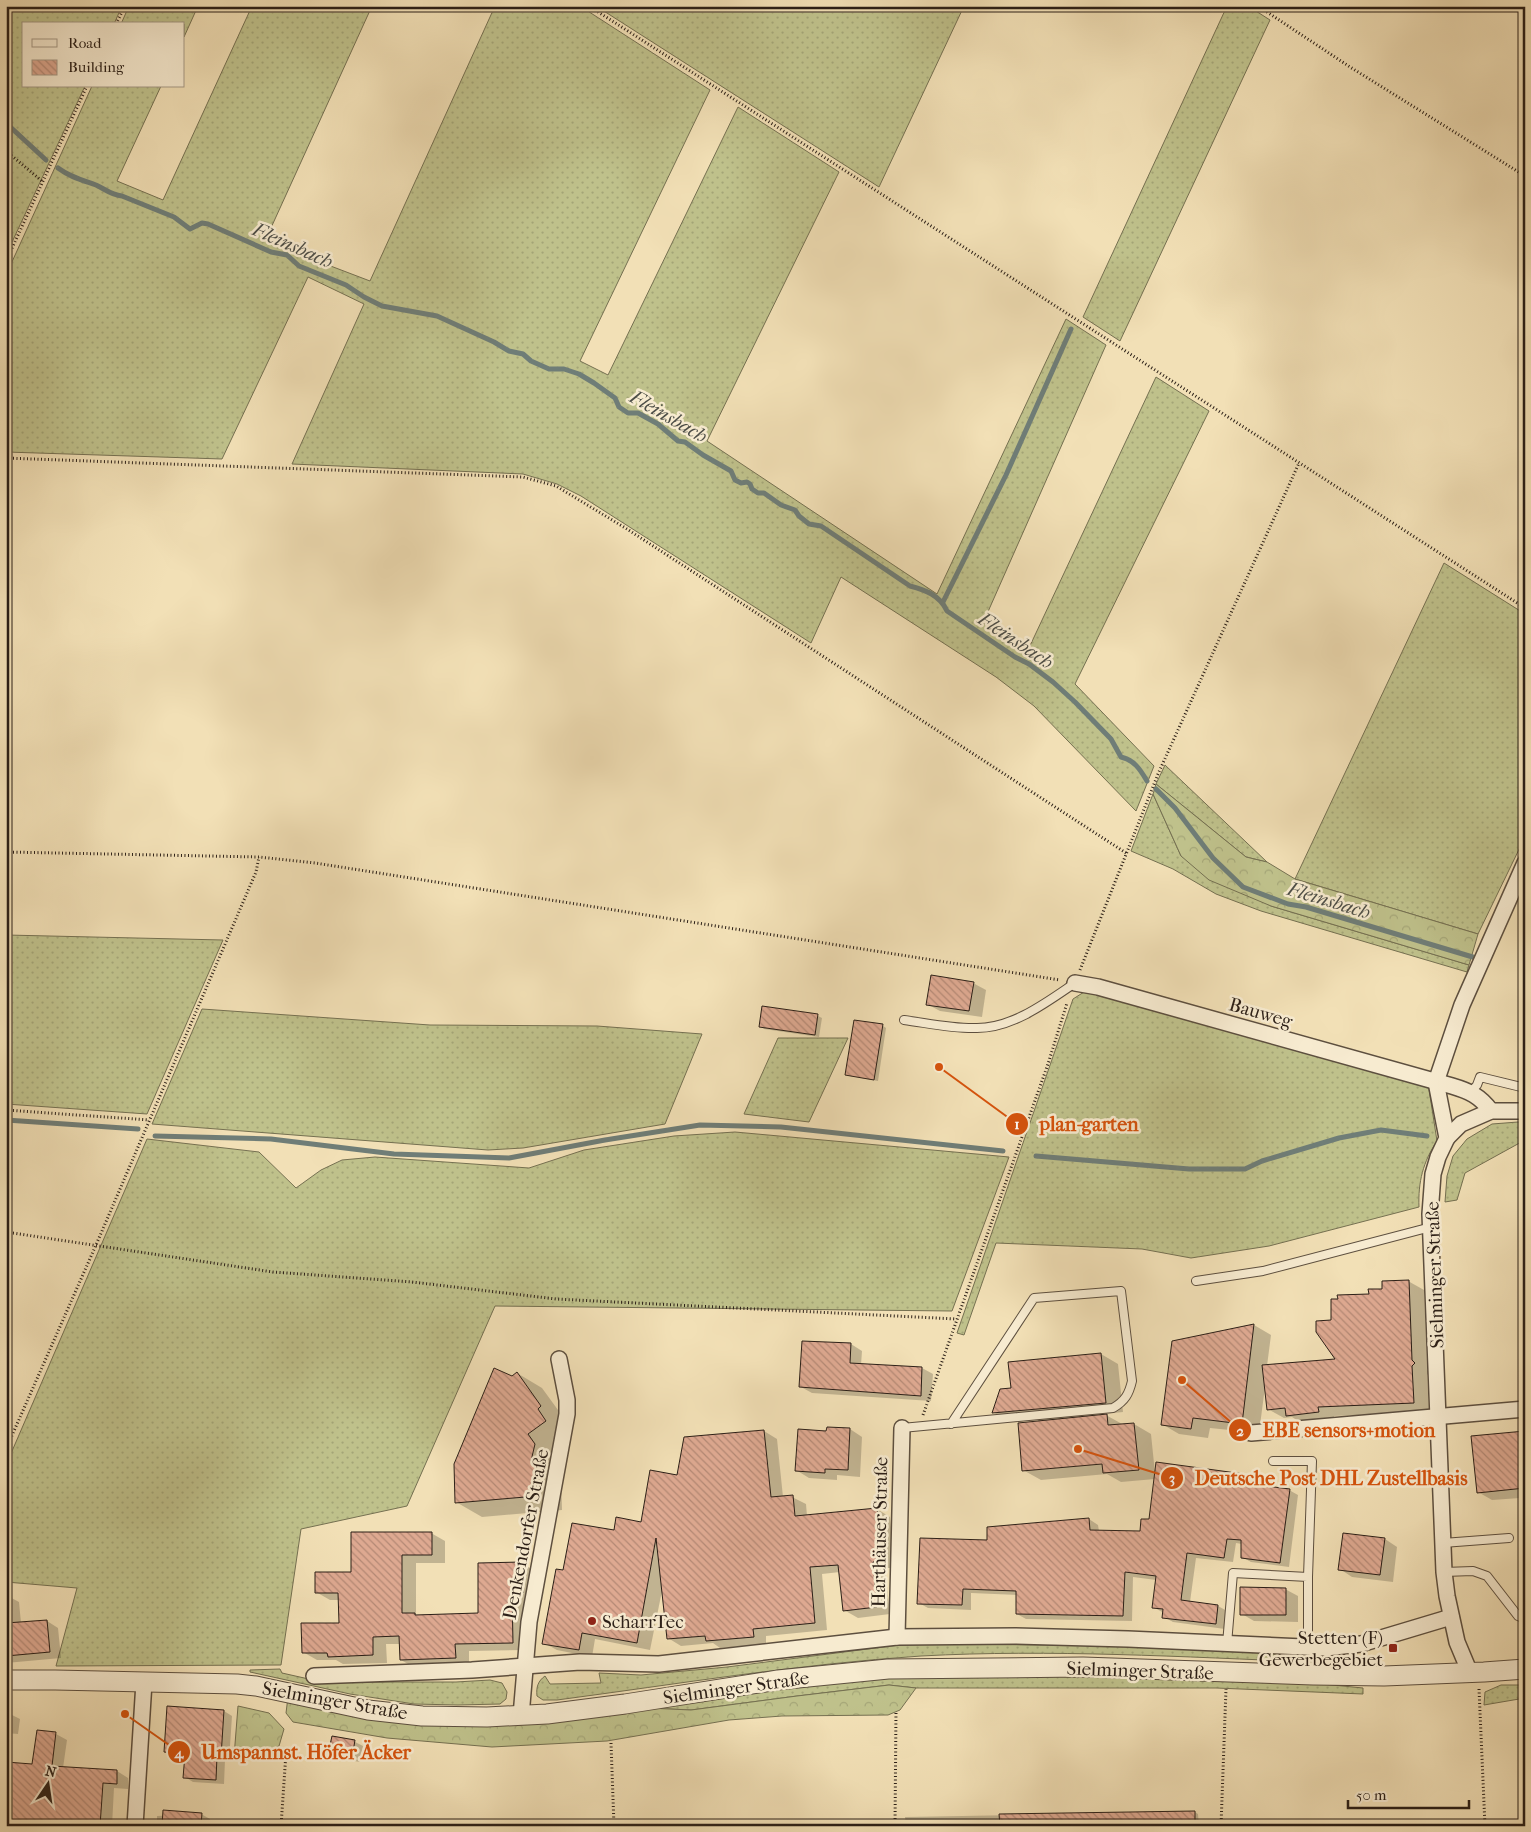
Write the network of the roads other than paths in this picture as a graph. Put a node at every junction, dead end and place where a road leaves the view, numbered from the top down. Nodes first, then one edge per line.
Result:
1 (1525, 863) edge
2 (1075, 983) joint
3 (904, 1020) dead end
4 (1436, 1082) junction
5 (1525, 1088) edge
6 (1472, 1092) junction
7 (1490, 1111) junction
8 (1525, 1111) edge
9 (1447, 1138) junction
10 (1431, 1227) junction
11 (1196, 1281) dead end
12 (559, 1359) dead end
13 (1525, 1409) edge
14 (1440, 1415) junction
15 (952, 1424) junction
16 (902, 1428) joint
17 (1251, 1433) dead end
18 (1272, 1461) dead end
19 (1509, 1538) dead end
20 (1443, 1544) junction
21 (1444, 1572) junction
22 (1308, 1577) junction
23 (1451, 1617) junction
24 (1525, 1619) edge
25 (897, 1637) junction
26 (1227, 1644) junction
27 (1308, 1648) junction
28 (524, 1666) junction
29 (1525, 1669) edge
30 (1470, 1673) junction
31 (314, 1676) dead end
32 (6, 1680) edge
33 (144, 1682) junction
34 (521, 1716) junction
35 (135, 1826) edge

1 - 4 street
2 - 3 lane
2 - 4 street, Bauweg
4 - 6 street, Bauweg
4 - 9 street
5 - 6 lane
6 - 7 street
7 - 8 street, Sielminger Straße
7 - 9 street, Sielminger Straße
9 - 10 street, Sielminger Straße
10 - 11 lane
10 - 14 street, Sielminger Straße
12 - 28 street, Denkendorfer Straße
13 - 14 street
14 - 17 street
14 - 20 street, Sielminger Straße
15 - 15 lane
15 - 16 lane
16 - 25 street, Harthäuser Straße
18 - 22 lane
19 - 20 lane
20 - 21 street, Sielminger Straße
21 - 23 street, Sielminger Straße
21 - 24 lane
22 - 26 lane
22 - 27 lane
23 - 27 street, Sielminger Straße
23 - 30 street, Sielminger Straße
25 - 26 street, Sielminger Straße
25 - 28 street, Sielminger Straße
26 - 27 street, Sielminger Straße
28 - 31 street, Sielminger Straße
28 - 34 street, Denkendorfer Straße
29 - 30 street, Sielminger Straße
30 - 34 street, Sielminger Straße
32 - 33 street, Sielminger Straße
33 - 34 street, Sielminger Straße
33 - 35 street

